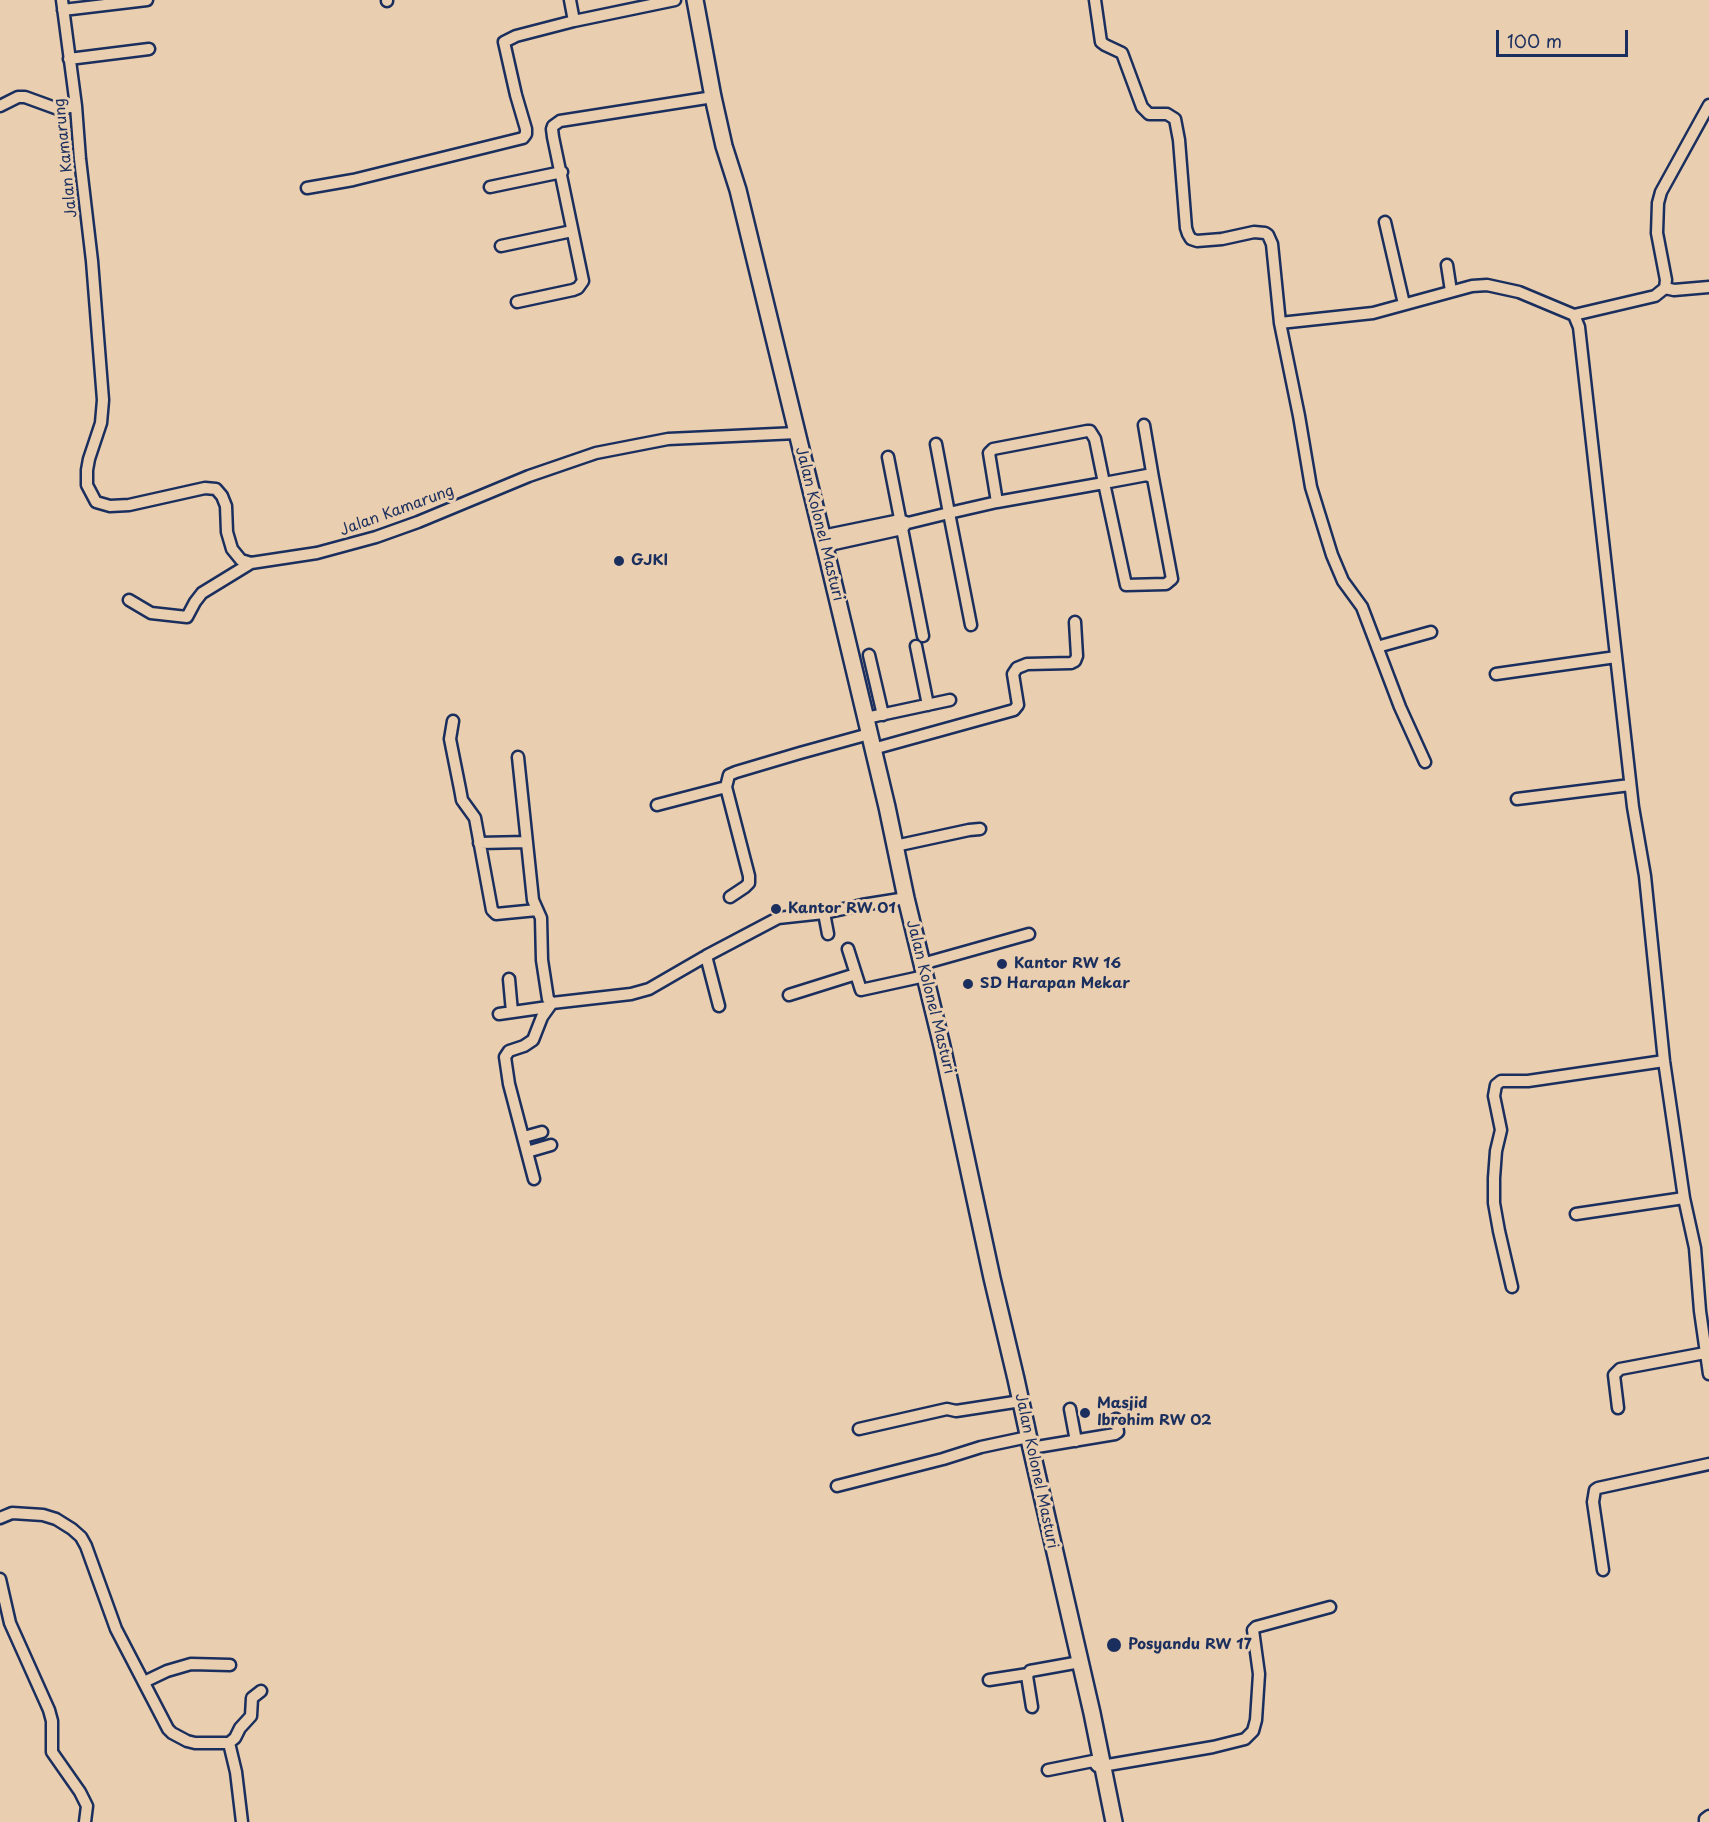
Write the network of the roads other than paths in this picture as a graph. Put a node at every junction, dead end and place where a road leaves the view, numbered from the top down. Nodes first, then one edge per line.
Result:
1 (147, 0) edge
2 (570, 0) edge
3 (675, 0) edge
4 (695, 0) edge
5 (1095, 0) edge
6 (62, 5) edge
7 (574, 21) junction
8 (148, 49) dead end
9 (69, 58) junction
10 (713, 97) junction
11 (1709, 105) edge
12 (0, 106) edge
13 (76, 106) junction
14 (562, 172) junction
15 (490, 186) dead end
16 (307, 188) dead end
17 (1385, 222) dead end
18 (572, 231) junction
19 (501, 246) dead end
20 (1447, 265) dead end
21 (1709, 287) edge
22 (1665, 288) junction
23 (1451, 291) junction
24 (517, 302) dead end
25 (1404, 304) junction
26 (1574, 315) junction
27 (1280, 323) junction
28 (1144, 425) dead end
29 (797, 433) junction
30 (936, 444) dead end
31 (888, 457) dead end
32 (1153, 478) junction
33 (1104, 483) junction
34 (997, 502) junction
35 (949, 513) junction
36 (903, 524) junction
37 (824, 541) junction
38 (251, 563) junction
39 (129, 600) dead end
40 (1075, 622) dead end
41 (971, 625) dead end
42 (1431, 632) dead end
43 (923, 636) dead end
44 (916, 646) dead end
45 (1377, 647) junction
46 (869, 655) dead end
47 (1616, 657) junction
48 (1496, 674) dead end
49 (950, 700) dead end
50 (928, 705) junction
51 (882, 710) junction
52 (865, 714) junction
53 (453, 721) dead end
54 (871, 741) junction
55 (518, 757) dead end
56 (1425, 762) dead end
57 (1630, 785) junction
58 (726, 787) junction
59 (1517, 799) dead end
60 (657, 805) dead end
61 (980, 829) dead end
62 (527, 842) junction
63 (479, 843) junction
64 (895, 846) junction
65 (730, 897) dead end
66 (906, 898) junction
67 (537, 910) junction
68 (824, 913) junction
69 (828, 934) dead end
70 (1029, 934) dead end
71 (848, 949) dead end
72 (706, 956) junction
73 (924, 970) junction
74 (855, 974) junction
75 (509, 979) dead end
76 (789, 995) dead end
77 (550, 1005) junction
78 (718, 1006) dead end
79 (512, 1012) junction
80 (499, 1014) dead end
81 (1664, 1061) junction
82 (542, 1132) dead end
83 (524, 1137) junction
84 (551, 1145) dead end
85 (528, 1152) junction
86 (534, 1179) dead end
87 (1684, 1198) junction
88 (1576, 1214) dead end
89 (1512, 1287) dead end
90 (1706, 1353) junction
91 (1709, 1374) edge
92 (1021, 1401) junction
93 (1618, 1408) dead end
94 (1070, 1409) dead end
95 (1116, 1419) dead end
96 (859, 1429) dead end
97 (1076, 1441) junction
98 (1029, 1442) junction
99 (1709, 1464) edge
100 (837, 1486) dead end
101 (0, 1518) edge
102 (1603, 1570) dead end
103 (0, 1579) edge
104 (1330, 1607) dead end
105 (1080, 1662) junction
106 (230, 1665) dead end
107 (1028, 1674) junction
108 (989, 1680) dead end
109 (144, 1682) junction
110 (261, 1691) dead end
111 (1032, 1707) dead end
112 (229, 1743) junction
113 (1102, 1766) junction
114 (1048, 1770) dead end
115 (1709, 1816) edge
116 (85, 1822) edge
117 (242, 1822) edge
118 (1114, 1822) edge
119 (1705, 1822) edge

1 - 6 street
2 - 7 street
3 - 7 street
4 - 10 main road, Jalan Kolonel Masturi
5 - 27 street
6 - 9 street, Jalan Kamarung
7 - 16 street
8 - 9 street
9 - 13 street, Jalan Kamarung
10 - 14 street
10 - 29 main road, Jalan Kolonel Masturi
11 - 22 street
12 - 13 street
13 - 38 street, Jalan Kamarung
14 - 15 street
14 - 18 street
17 - 25 street
18 - 19 street
18 - 24 street
20 - 23 street
21 - 22 street
22 - 26 street
23 - 25 street
23 - 26 street
25 - 27 street
26 - 47 street
27 - 45 street
28 - 32 street
29 - 37 main road, Jalan Kolonel Masturi
29 - 38 street, Jalan Kamarung
30 - 35 street
31 - 36 street
32 - 33 street
32 - 33 street
33 - 34 street
33 - 34 street
34 - 35 street
35 - 36 street
35 - 41 street
36 - 37 street
36 - 43 street
37 - 52 main road, Jalan Kolonel Masturi
38 - 39 street
40 - 54 street
42 - 45 street
44 - 50 street
45 - 56 street
46 - 51 street
47 - 48 street
47 - 57 street
49 - 50 street
50 - 51 street
51 - 52 street
52 - 54 main road, Jalan Kolonel Masturi
53 - 63 street
54 - 58 street
54 - 64 main road, Jalan Kolonel Masturi
55 - 62 street
57 - 59 street
57 - 81 street
58 - 60 street
58 - 65 street
61 - 64 street
62 - 63 street
62 - 67 street
63 - 67 street
64 - 66 main road, Jalan Kolonel Masturi
66 - 68 street
66 - 73 main road, Jalan Kolonel Masturi
67 - 77 street
68 - 69 street
68 - 72 street
70 - 73 street
71 - 74 street
72 - 77 street
72 - 78 street
73 - 74 street
73 - 92 main road, Jalan Kolonel Masturi
74 - 76 street
75 - 79 street
77 - 79 street
77 - 83 street
79 - 80 street
81 - 87 street
81 - 89 street
82 - 83 street
83 - 85 street
84 - 85 street
85 - 86 street
87 - 88 street
87 - 90 street
90 - 91 street
90 - 93 street
92 - 96 street
92 - 98 main road, Jalan Kolonel Masturi
94 - 97 street
95 - 97 street
97 - 98 street
98 - 100 street
98 - 105 main road, Jalan Kolonel Masturi
99 - 102 street
101 - 109 street
103 - 116 street
104 - 113 street
105 - 107 street
105 - 113 main road, Jalan Kolonel Masturi
106 - 109 street
107 - 108 street
107 - 111 street
109 - 112 street
110 - 112 street
112 - 117 street
113 - 114 street
113 - 118 main road, Jalan Kolonel Masturi
115 - 119 street

